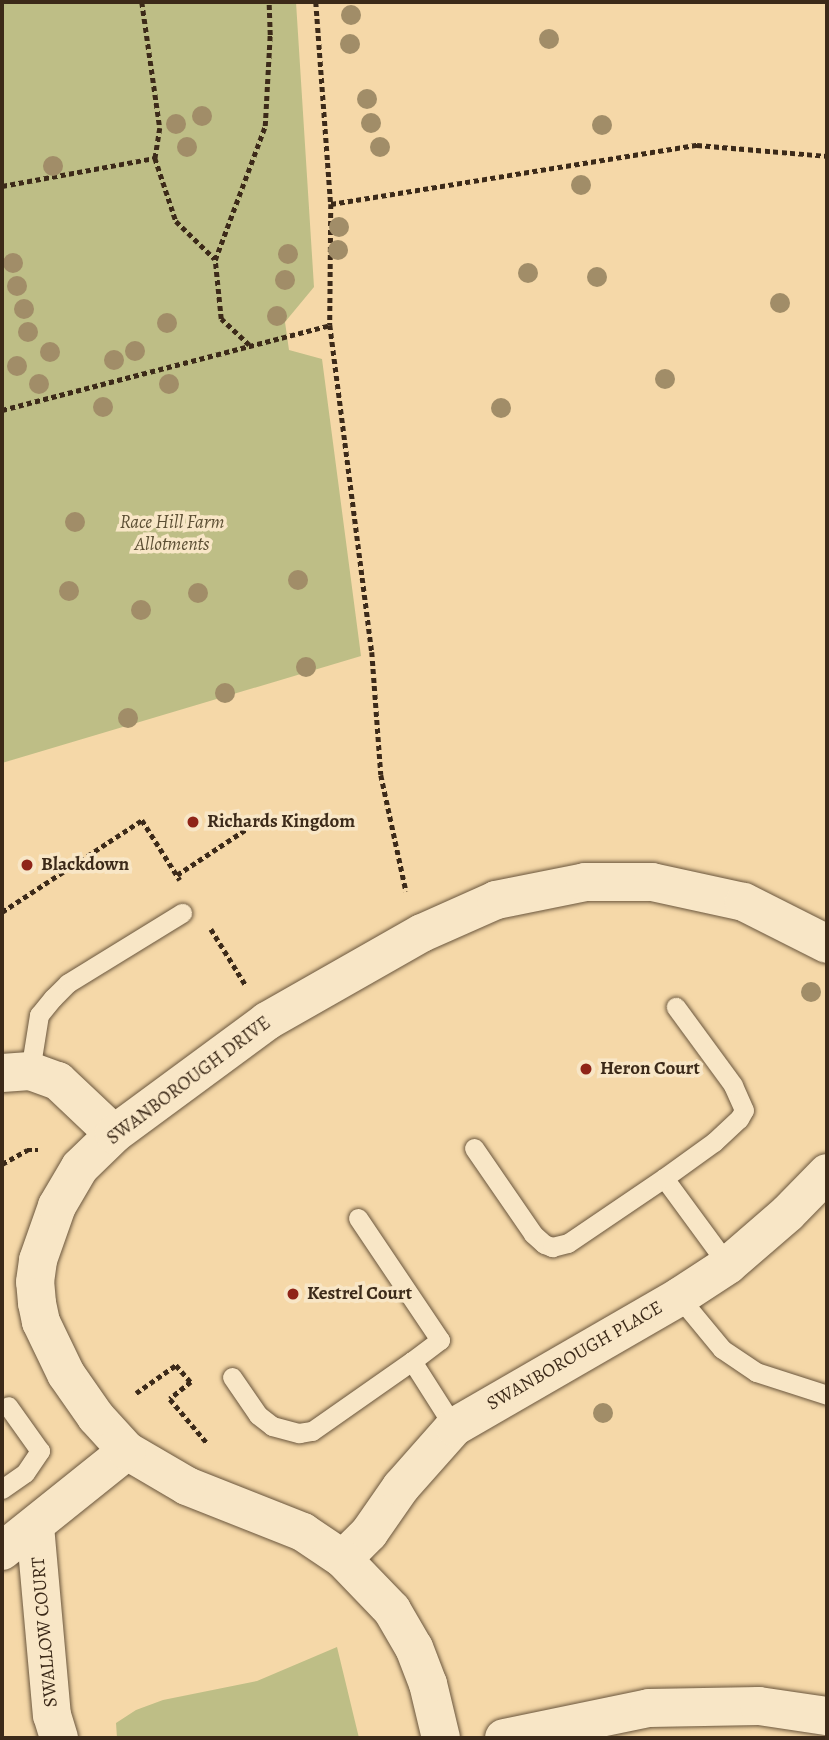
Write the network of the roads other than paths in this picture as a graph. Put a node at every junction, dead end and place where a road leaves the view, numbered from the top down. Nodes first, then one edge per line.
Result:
1 (182, 913) dead end
2 (827, 944) edge
3 (676, 1007) dead end
4 (16, 1072) edge
5 (114, 1134) junction
6 (474, 1149) dead end
7 (827, 1173) edge
8 (664, 1178) junction
9 (358, 1218) dead end
10 (728, 1265) junction
11 (679, 1297) junction
12 (412, 1360) junction
13 (232, 1377) dead end
14 (827, 1395) edge
15 (8, 1406) dead end
16 (454, 1427) junction
17 (127, 1451) junction
18 (2, 1489) edge
19 (35, 1526) junction
20 (2, 1551) edge
21 (343, 1559) junction
22 (827, 1716) edge
23 (59, 1738) edge
24 (441, 1738) edge
25 (504, 1738) edge

1 - 4 lane
2 - 5 street, SWANBOROUGH DRIVE
3 - 8 lane
4 - 5 street
5 - 17 street, SWANBOROUGH DRIVE
6 - 8 lane
7 - 10 street, SWANBOROUGH PLACE
8 - 10 lane
9 - 12 lane
10 - 11 street, SWANBOROUGH PLACE
11 - 14 lane
11 - 16 street, SWANBOROUGH PLACE
12 - 13 lane
12 - 16 lane
15 - 18 lane
16 - 21 street, SWANBOROUGH PLACE
17 - 19 street
17 - 21 street, SWANBOROUGH DRIVE
19 - 20 street
19 - 23 street, SWALLOW COURT
21 - 24 street, SWANBOROUGH DRIVE
22 - 25 street

